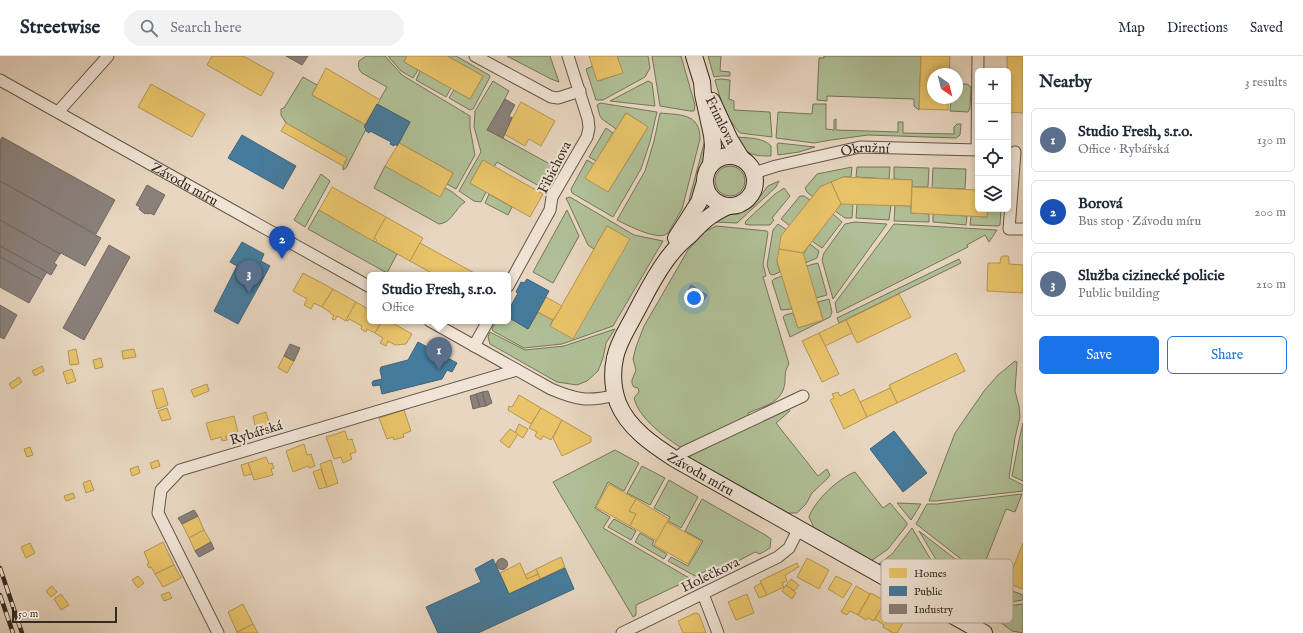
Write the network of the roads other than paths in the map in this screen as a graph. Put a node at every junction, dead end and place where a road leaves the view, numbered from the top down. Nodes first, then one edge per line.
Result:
1 (108, 56) edge
2 (475, 56) edge
3 (568, 56) edge
4 (694, 56) edge
5 (978, 56) edge
6 (0, 80) edge
7 (702, 82) junction
8 (580, 91) junction
9 (58, 112) junction
10 (977, 140) edge
11 (975, 150) edge
12 (1015, 152) edge
13 (742, 158) junction
14 (711, 164) junction
15 (754, 173) junction
16 (705, 182) junction
17 (728, 206) junction
18 (1023, 229) edge
19 (670, 255) junction
20 (511, 281) edge
21 (367, 285) edge
22 (435, 324) edge
23 (486, 324) edge
24 (474, 346) junction
25 (517, 370) junction
26 (616, 395) junction
27 (803, 396) dead end
28 (676, 459) junction
29 (799, 528) junction
30 (881, 575) edge
31 (703, 594) junction
32 (966, 623) edge
33 (218, 633) edge
34 (622, 633) edge
35 (718, 633) edge
36 (984, 633) edge

1 - 9 street
2 - 8 street
3 - 8 street, Fibichova
4 - 7 main road, Frimlova
5 - 10 street
6 - 9 street, Závodu míru
7 - 13 main road, Frimlova
7 - 14 main road, Frimlova
8 - 20 street, Fibichova
9 - 21 street, Závodu míru
11 - 15 street, Okružní
12 - 18 street
13 - 14 main road
13 - 15 main road
14 - 16 main road
15 - 17 main road
16 - 17 main road
16 - 19 main road
17 - 19 main road
19 - 26 main road
22 - 24 street
23 - 24 street
24 - 25 street
25 - 26 street
25 - 33 street, Rybářská
26 - 28 main road, Závodu míru
27 - 28 street
28 - 29 main road, Závodu míru
29 - 30 main road, Závodu míru
29 - 31 street, Holečkova
31 - 34 street, Holečkova
31 - 35 street
32 - 36 main road, Závodu míru

